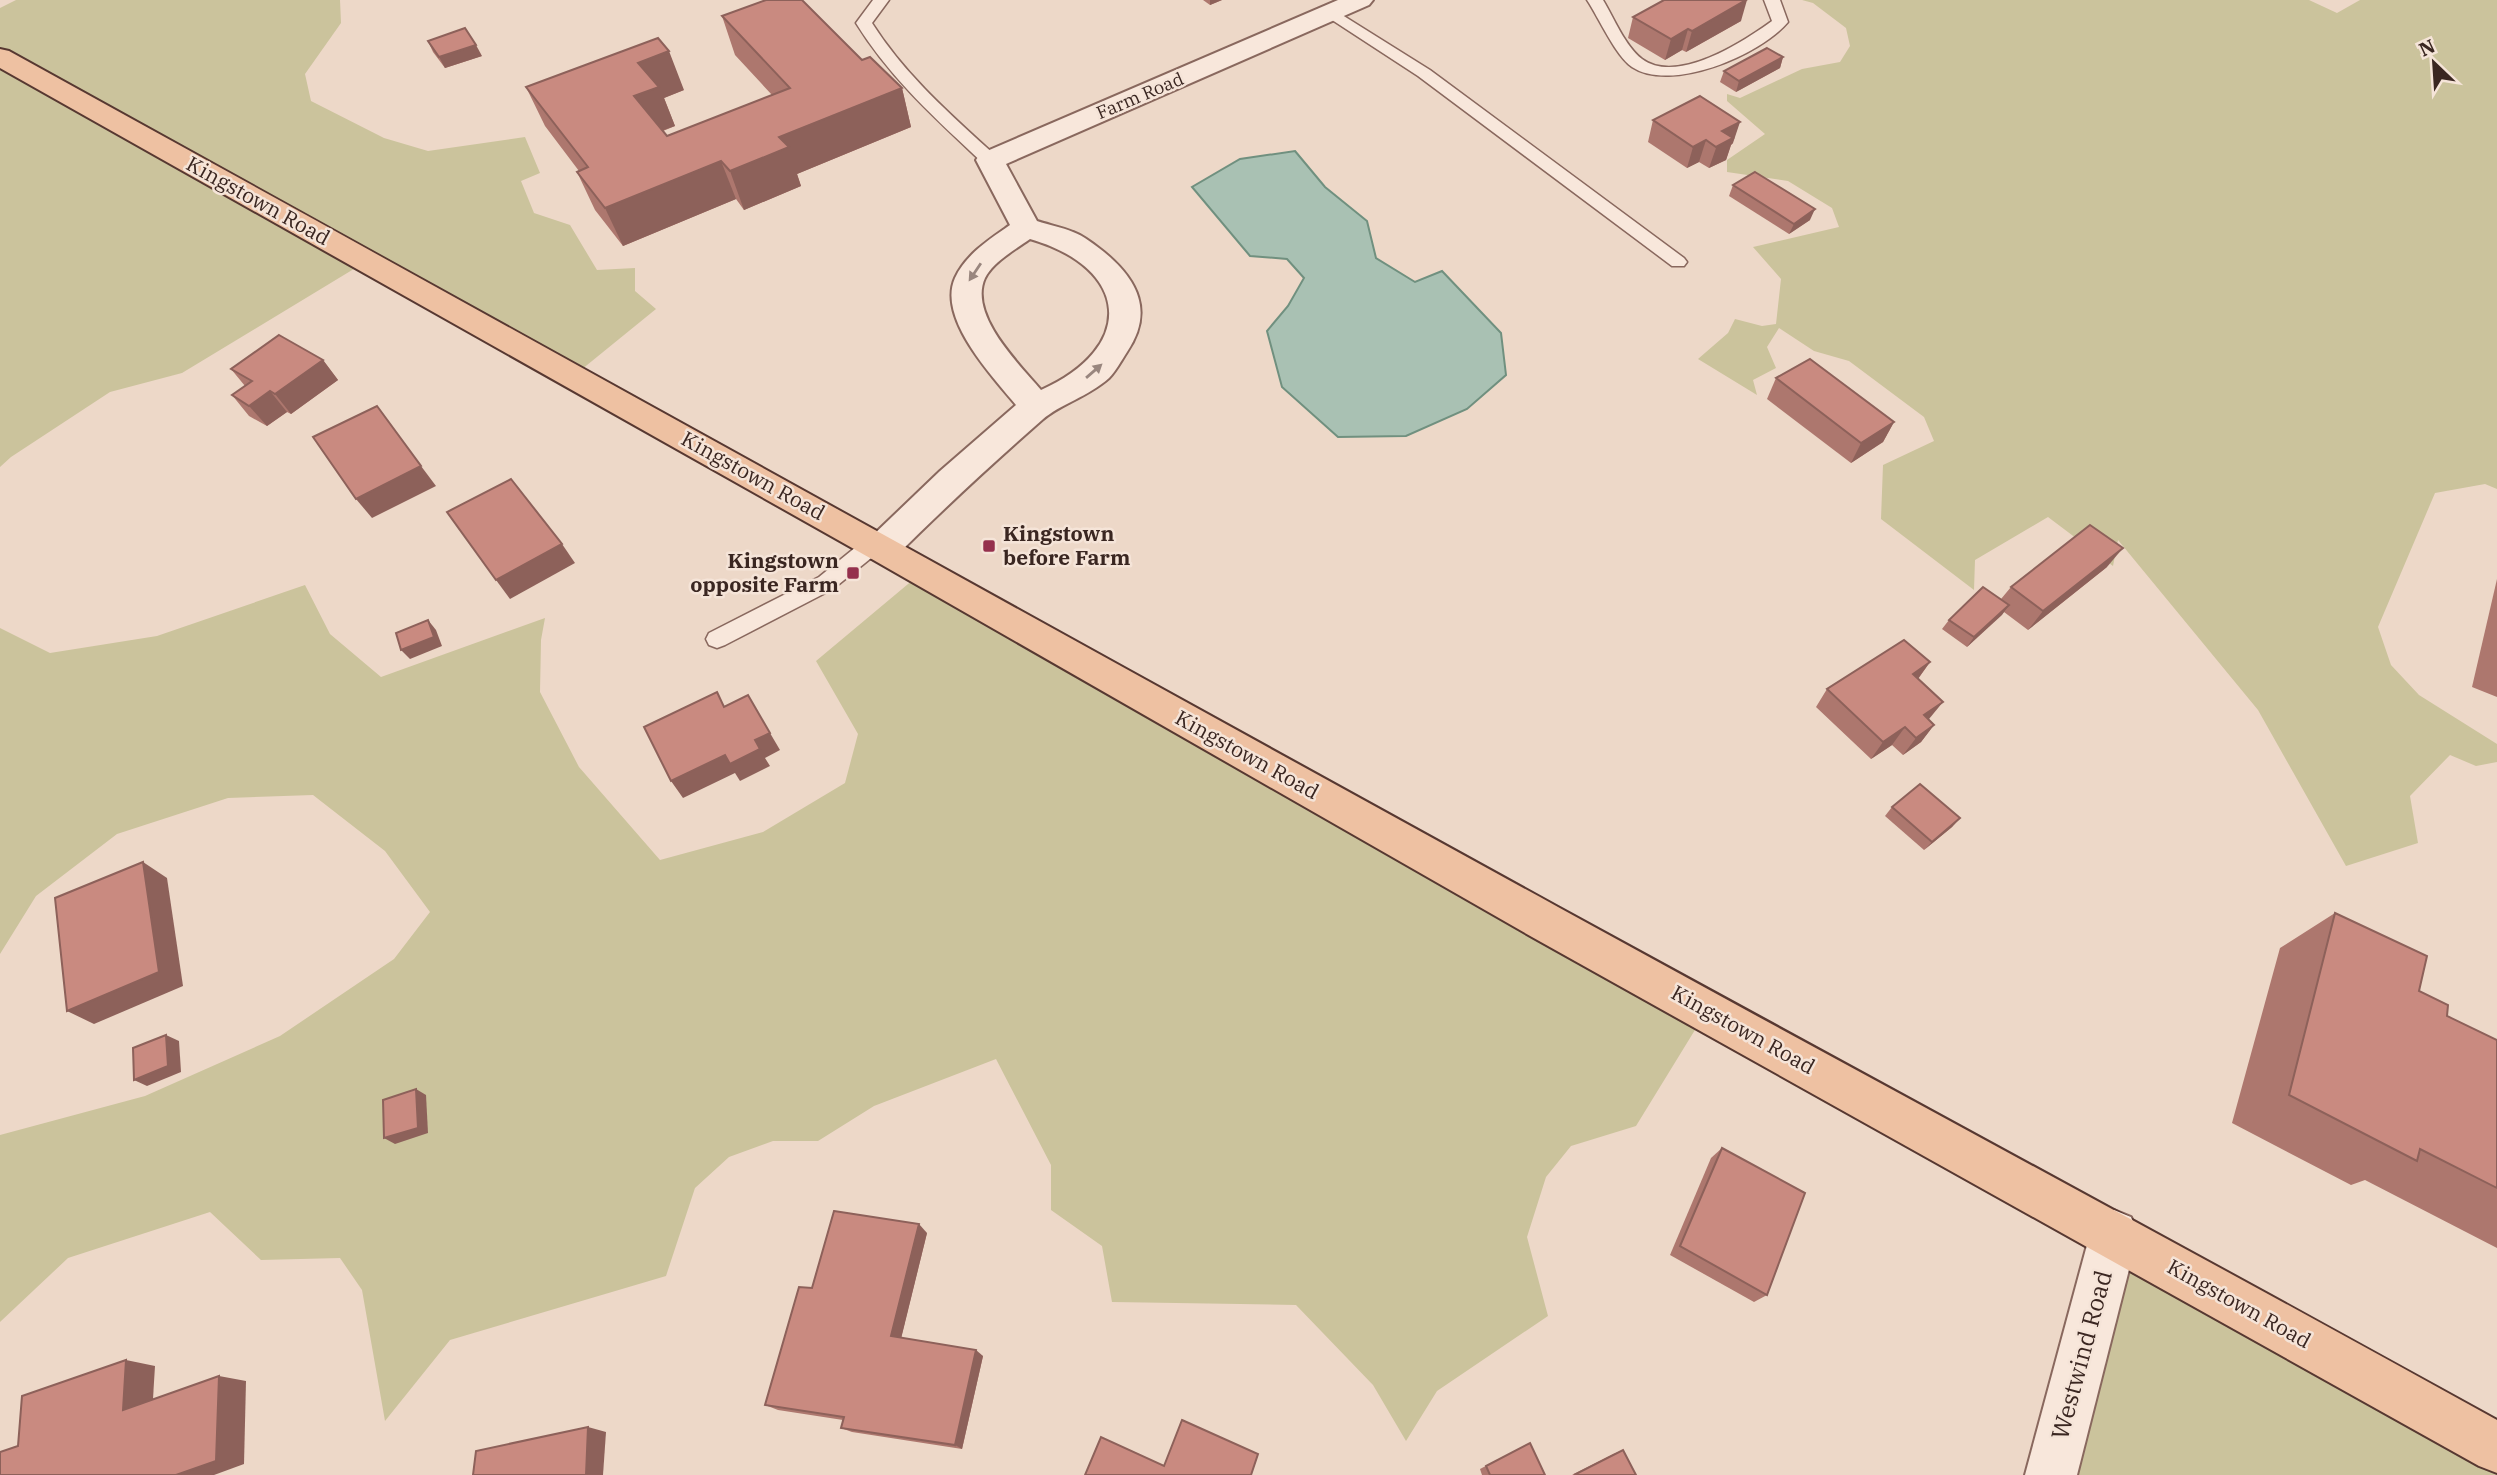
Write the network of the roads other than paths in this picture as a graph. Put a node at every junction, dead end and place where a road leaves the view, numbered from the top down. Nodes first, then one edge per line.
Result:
1 (881, 0) edge
2 (1360, 0) edge
3 (1594, 0) edge
4 (1772, 0) edge
5 (1331, 13) junction
6 (0, 57) edge
7 (990, 160) junction
8 (1026, 228) junction
9 (1678, 261) dead end
10 (1036, 406) junction
11 (878, 546) junction
12 (717, 639) dead end
13 (2114, 1234) junction
14 (2497, 1448) edge
15 (2051, 1475) edge

1 - 7 lane
2 - 5 street, Farm Road
3 - 4 lane
5 - 7 street, Farm Road
5 - 9 lane
6 - 11 main road, Kingstown Road
7 - 8 street
8 -> 10 street
10 -> 8 street
10 - 11 street
11 - 12 lane
11 - 13 main road, Kingstown Road
13 - 14 main road, Kingstown Road
13 - 15 street, Westwind Road

